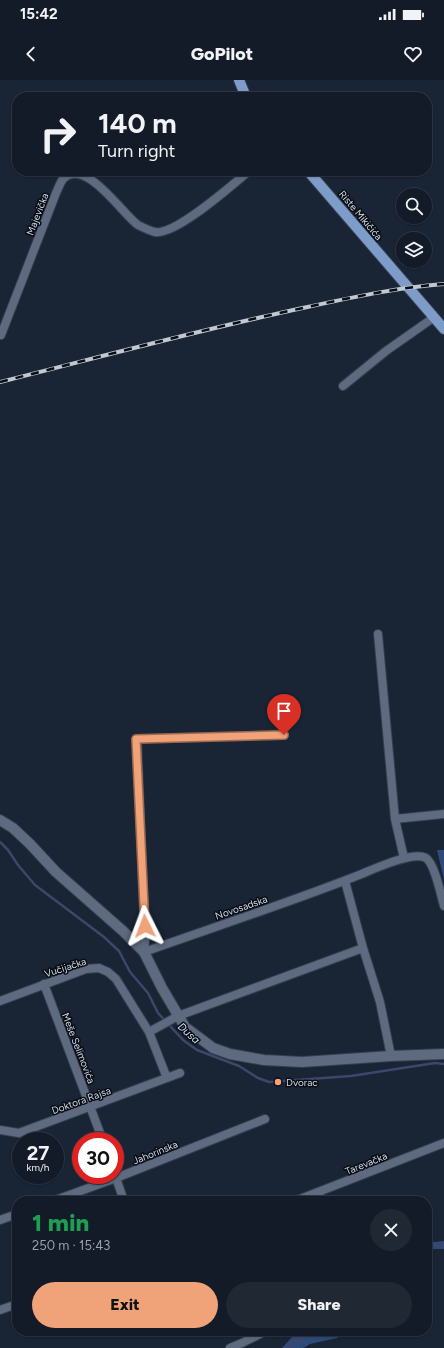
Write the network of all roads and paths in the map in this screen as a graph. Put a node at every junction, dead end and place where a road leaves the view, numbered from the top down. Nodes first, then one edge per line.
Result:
1 (239, 80) edge
2 (244, 92) edge
3 (69, 176) edge
4 (83, 176) edge
5 (243, 176) edge
6 (312, 176) edge
7 (433, 318) junction
8 (444, 329) edge
9 (1, 335) dead end
10 (343, 386) dead end
11 (378, 634) dead end
12 (284, 735) dead end
13 (444, 814) edge
14 (395, 819) junction
15 (0, 820) edge
16 (404, 858) junction
17 (344, 881) junction
18 (444, 906) edge
19 (363, 948) junction
20 (144, 952) junction
21 (44, 984) junction
22 (0, 1001) edge
23 (175, 1018) junction
24 (152, 1030) junction
25 (444, 1054) edge
26 (391, 1056) junction
27 (180, 1073) dead end
28 (167, 1078) junction
29 (91, 1107) junction
30 (265, 1119) dead end
31 (0, 1130) edge
32 (100, 1132) edge
33 (444, 1143) edge
34 (124, 1174) edge
35 (97, 1184) edge
36 (118, 1184) edge
37 (318, 1193) junction
38 (66, 1196) edge
39 (122, 1196) edge
40 (310, 1196) edge
41 (320, 1196) edge
42 (12, 1216) edge
43 (0, 1220) edge
44 (12, 1306) edge
45 (0, 1310) edge
46 (256, 1336) edge
47 (230, 1348) edge

1 - 2 main road
3 - 9 street, Majevička
4 - 5 street, Majevička
6 - 7 main road, Riste Mikičića
7 - 8 main road, Riste Mikičića
7 - 10 street
11 - 14 street
12 - 20 street
13 - 14 street
14 - 16 street
15 - 20 main road
16 - 17 street, Novosadska
16 - 18 street, Novosadska
17 - 19 street
17 - 20 street, Novosadska
19 - 23 street
19 - 26 street
20 - 23 main road
21 - 22 street, Vučijačka
21 - 24 street, Vučijačka
21 - 29 street, Meše Selimovića
23 - 24 street
23 - 26 main road
24 - 28 street
25 - 26 main road
27 - 28 street, Doktora Rajsa
28 - 29 street, Doktora Rajsa
29 - 31 street, Doktora Rajsa
29 - 32 street, Meše Selimovića
30 - 34 street, Jahorinska
33 - 37 street, Tarevačka
35 - 38 street, Jahorinska
36 - 39 street
37 - 40 street, Tarevačka
37 - 41 street
42 - 43 street
44 - 45 street
46 - 47 street

